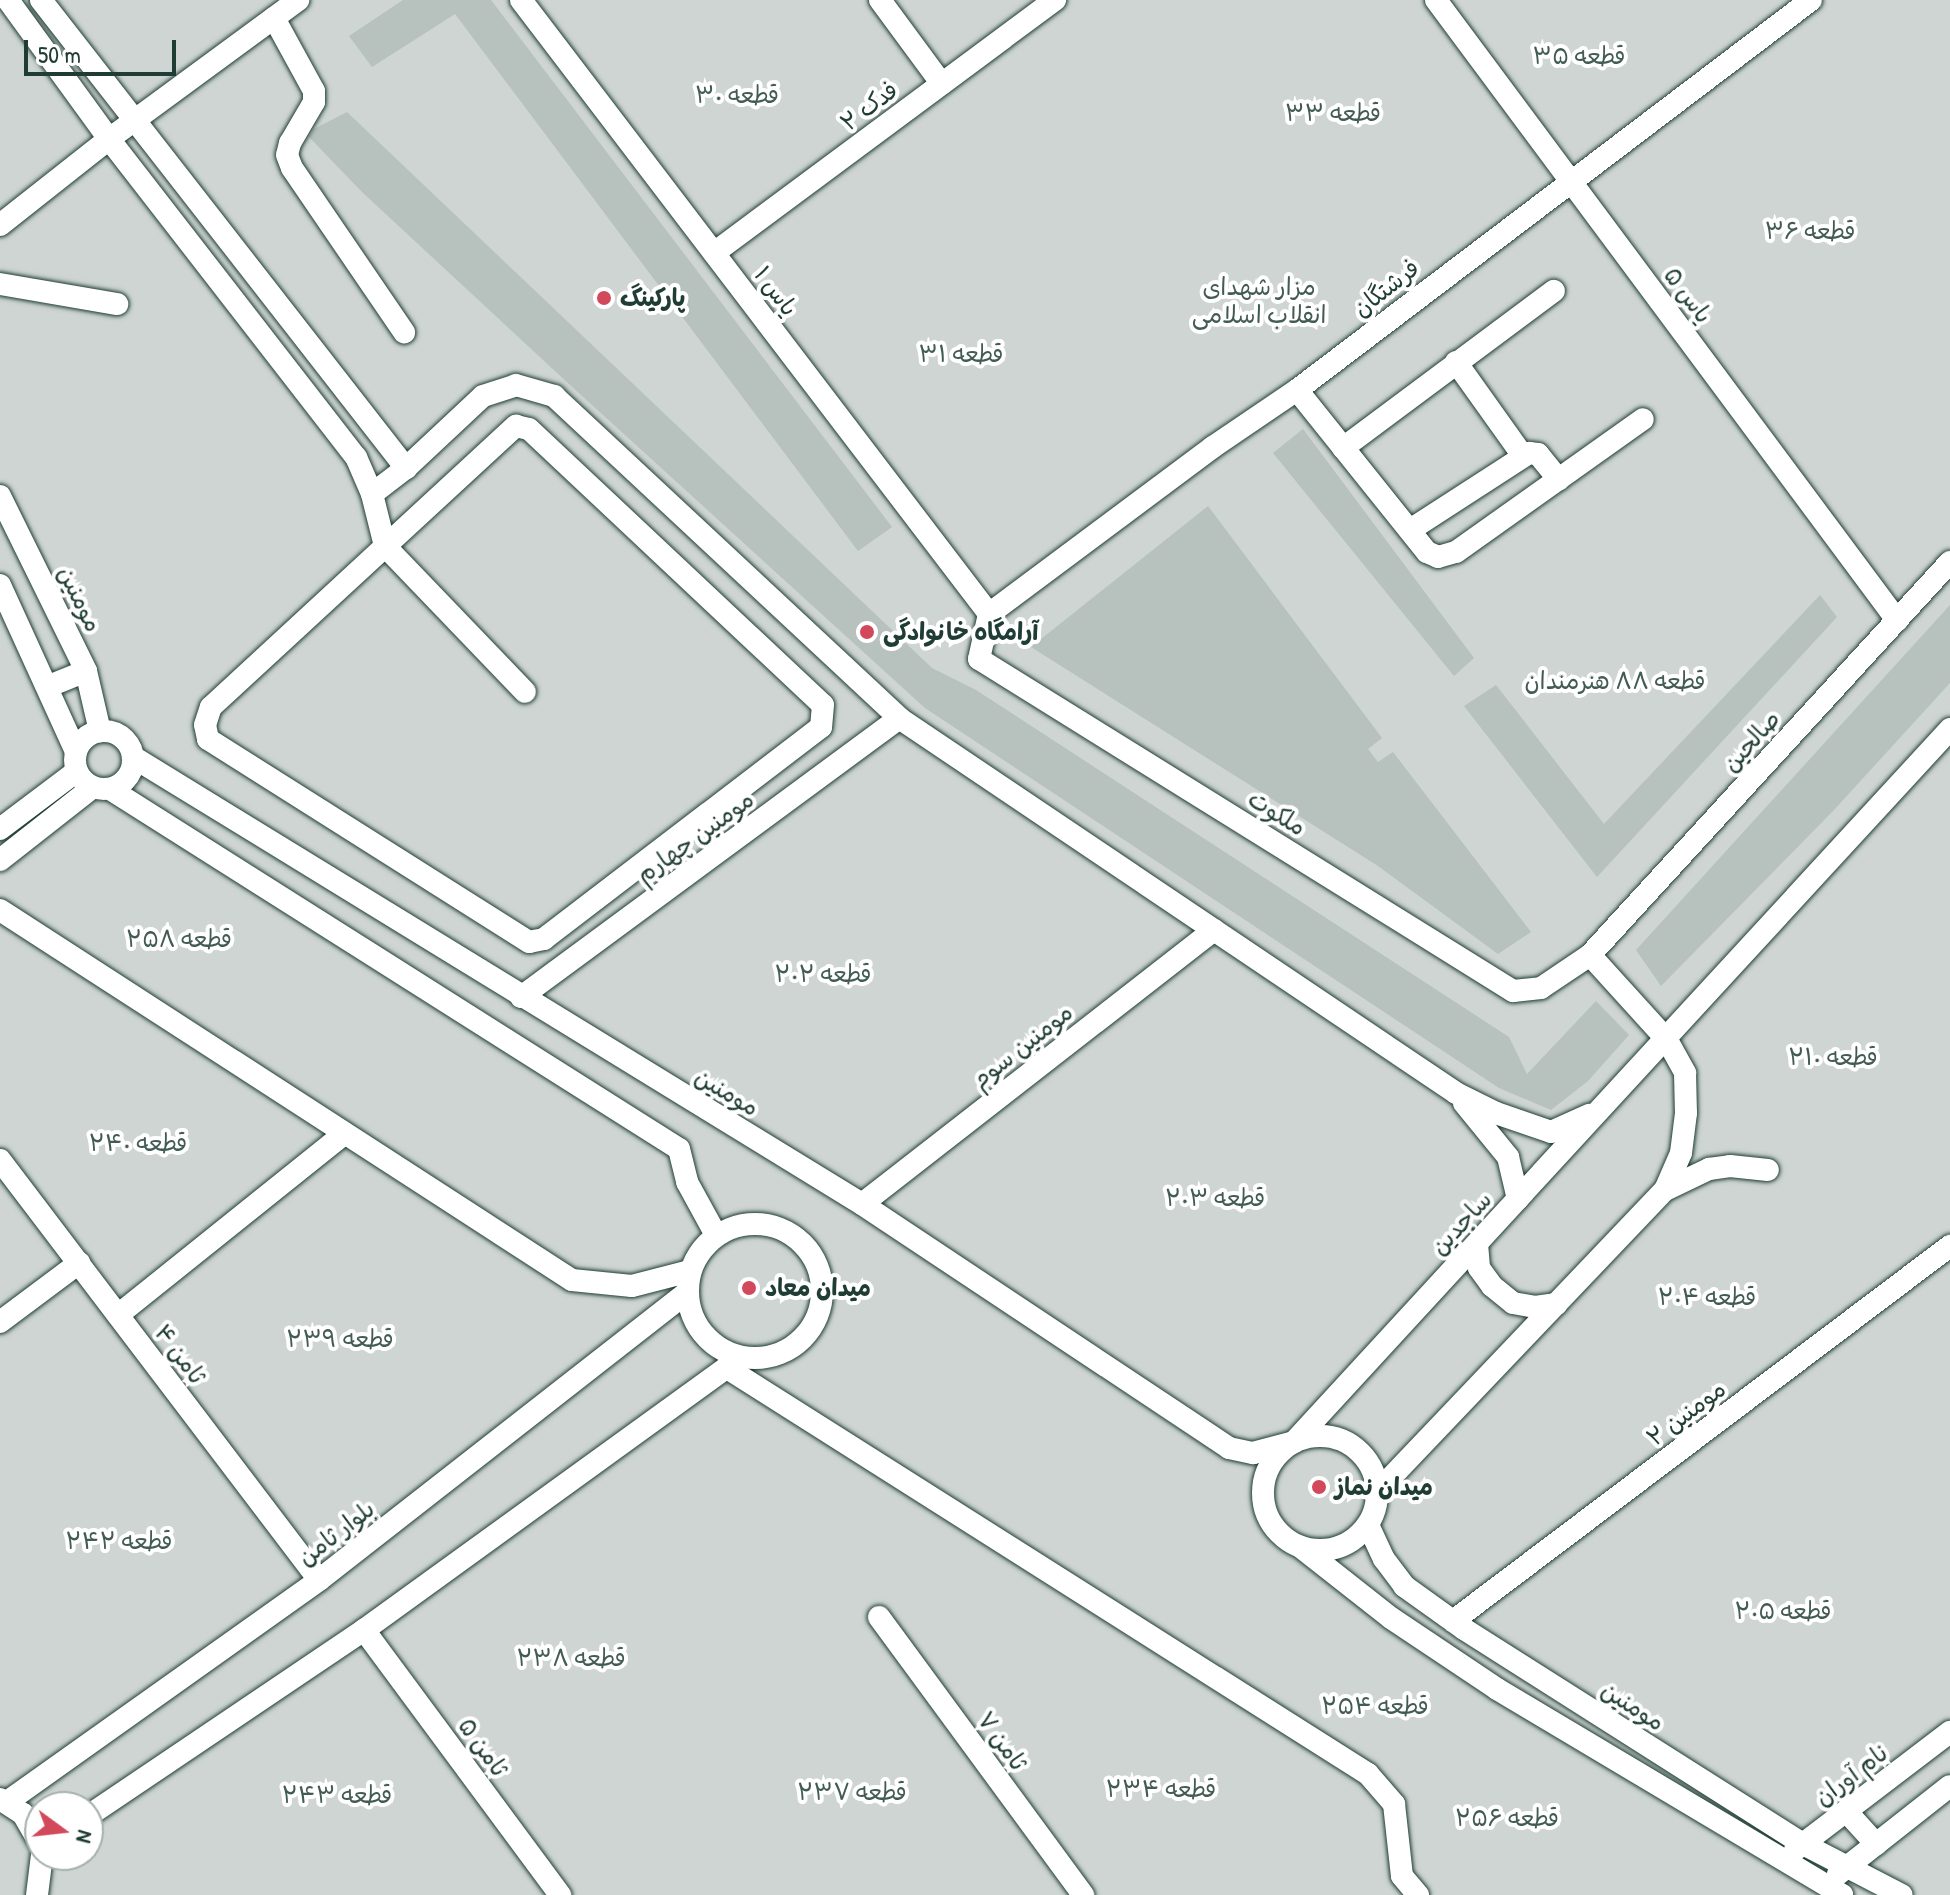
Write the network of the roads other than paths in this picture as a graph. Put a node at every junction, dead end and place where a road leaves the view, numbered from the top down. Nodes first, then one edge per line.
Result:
1 (8, 0) edge
2 (41, 0) edge
3 (298, 0) edge
4 (521, 0) edge
5 (880, 0) edge
6 (1055, 0) edge
7 (1436, 0) edge
8 (1811, 0) edge
9 (276, 16) junction
10 (942, 84) junction
11 (132, 121) junction
12 (109, 139) junction
13 (1570, 180) junction
14 (0, 225) edge
15 (714, 253) junction
16 (0, 284) edge
17 (1554, 291) dead end
18 (117, 304) dead end
19 (404, 332) dead end
20 (1456, 362) junction
21 (1297, 390) junction
22 (1643, 419) dead end
23 (1343, 448) junction
24 (1523, 456) junction
25 (406, 468) junction
26 (1559, 480) junction
27 (372, 494) junction
28 (0, 496) edge
29 (1410, 530) junction
30 (385, 546) junction
31 (1950, 562) edge
32 (0, 585) edge
33 (989, 614) junction
34 (1897, 620) junction
35 (86, 671) junction
36 (49, 686) junction
37 (525, 692) dead end
38 (899, 718) junction
39 (1950, 729) edge
40 (100, 731) junction
41 (133, 757) junction
42 (77, 761) junction
43 (102, 788) junction
44 (0, 829) edge
45 (0, 860) edge
46 (0, 910) edge
47 (1214, 930) junction
48 (1590, 955) junction
49 (521, 997) junction
50 (1667, 1040) junction
51 (1456, 1093) junction
52 (1598, 1111) junction
53 (344, 1134) junction
54 (0, 1160) edge
55 (1768, 1170) dead end
56 (1665, 1190) junction
57 (1518, 1199) junction
58 (862, 1204) junction
59 (716, 1235) junction
60 (1477, 1244) junction
61 (1950, 1246) edge
62 (79, 1263) junction
63 (689, 1282) junction
64 (1557, 1304) junction
65 (118, 1315) junction
66 (0, 1322) edge
67 (734, 1362) junction
68 (1294, 1442) junction
69 (1377, 1492) junction
70 (1368, 1525) junction
71 (1302, 1548) junction
72 (319, 1580) junction
73 (879, 1617) dead end
74 (1453, 1621) junction
75 (364, 1630) junction
76 (1950, 1732) edge
77 (1950, 1786) edge
78 (4, 1800) edge
79 (104, 1805) edge
80 (1846, 1811) junction
81 (24, 1816) edge
82 (1803, 1844) junction
83 (1876, 1844) junction
84 (1783, 1859) junction
85 (1846, 1867) junction
86 (40, 1871) edge
87 (1834, 1890) edge
88 (37, 1895) edge
89 (560, 1895) edge
90 (1083, 1895) edge
91 (1418, 1895) edge
92 (1902, 1895) edge

1 - 12 street
2 - 11 street
3 - 9 street
4 - 15 street, یاس ۱
5 - 10 street
6 - 10 street, فدک ۲
7 - 13 street, یاس ۵
8 - 13 street, فرشتگان
9 - 11 street
9 - 19 street
10 - 15 street, فدک ۲
11 - 12 street
11 - 25 street
12 - 14 street
12 - 27 street
13 - 21 street, فرشتگان
13 - 34 street, یاس ۵
15 - 33 street, یاس ۱
16 - 18 street
17 - 20 street
20 - 23 street
20 - 24 street
21 - 23 street
21 - 33 street, فرشتگان
22 - 26 street
23 - 29 street
24 - 26 street
24 - 29 street
25 - 27 street
25 - 38 street
26 - 29 street
27 - 30 street
28 - 35 street, مومنین
30 - 30 street
30 - 37 street
31 - 34 street, صالحین
32 - 36 street
33 - 48 street, ملکوت
34 - 48 street, صالحین
35 - 36 street
35 - 40 street, مومنین
36 - 42 street
38 - 47 street
38 - 49 street, مومنین چهارم
39 - 50 street, ساجدین
40 - 41 street
40 - 42 street
41 - 43 street
41 - 49 street, مومنین
42 - 43 street
42 - 44 street
43 - 45 street
43 - 59 street
46 - 53 street
47 - 51 street
47 - 58 street, مومنین سوم
48 - 50 street
49 - 58 street, مومنین
50 - 52 street, ساجدین
50 - 56 street
51 - 52 street
51 - 57 street
52 - 57 street, ساجدین
53 - 63 street
53 - 65 street
54 - 62 street, ثامن ۴
55 - 56 street
56 - 64 street
57 - 60 street, ساجدین
58 - 68 street, مومنین
59 - 63 street
59 - 67 street
60 - 64 street
60 - 68 street, ساجدین
61 - 74 street, مومنین ۲
62 - 65 street, ثامن ۴
62 - 66 street
63 - 67 street
63 - 72 street, بلوار ثامن
64 - 69 street
65 - 72 street, ثامن ۴
67 - 75 street
67 - 91 street
68 - 69 street
68 - 71 street
69 - 70 street
70 - 71 street
70 - 74 street, مومنین
71 - 84 street
72 - 78 street, بلوار ثامن
73 - 90 street, ثامن ۷
74 - 82 street, مومنین
75 - 79 street
75 - 89 street, ثامن ۵
76 - 80 street, نام آوران
77 - 83 street
78 - 81 street
80 - 82 street, نام آوران
80 - 83 street
82 - 84 street, نام آوران
82 - 85 street, مومنین
83 - 85 street
84 - 87 street
85 - 87 street
85 - 92 street, مومنین
86 - 88 street

